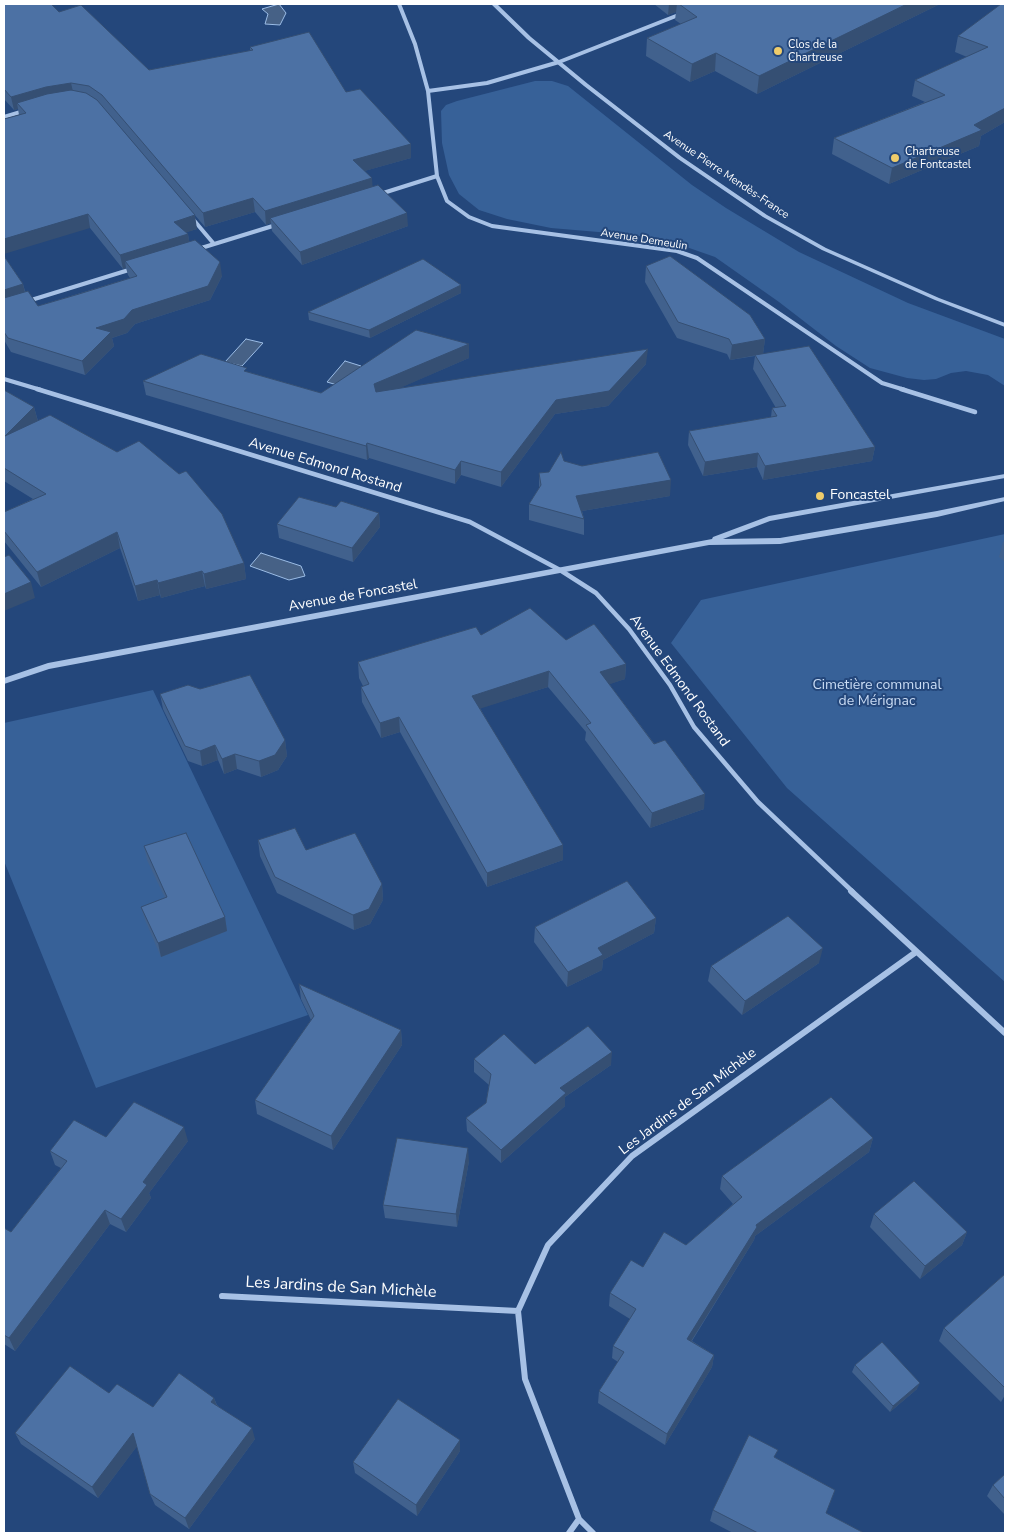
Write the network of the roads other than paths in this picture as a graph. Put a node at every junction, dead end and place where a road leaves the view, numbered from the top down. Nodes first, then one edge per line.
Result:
1 (399, 4) edge
2 (494, 4) edge
3 (686, 11) edge
4 (559, 62) junction
5 (428, 91) junction
6 (31, 109) edge
7 (4, 117) edge
8 (437, 176) junction
9 (372, 196) edge
10 (189, 215) edge
11 (279, 224) edge
12 (214, 244) junction
13 (195, 250) edge
14 (137, 268) edge
15 (23, 303) edge
16 (1005, 325) edge
17 (4, 379) edge
18 (975, 412) dead end
19 (1005, 476) edge
20 (1005, 499) edge
21 (709, 542) junction
22 (560, 570) junction
23 (4, 681) edge
24 (916, 952) junction
25 (1005, 1033) edge
26 (222, 1296) dead end
27 (518, 1311) junction
28 (579, 1519) junction
29 (569, 1533) edge
30 (593, 1533) edge

1 - 5 street, Avenue Demeulin
2 - 4 street, Avenue Pierre Mendès-France
3 - 4 street
4 - 5 street
4 - 16 street, Avenue Pierre Mendès-France
5 - 8 street, Avenue Demeulin
6 - 7 street
8 - 9 street
8 - 18 street, Avenue Demeulin
10 - 12 street
11 - 12 street
12 - 13 street
14 - 15 street
17 - 22 street, Avenue Edmond Rostand
19 - 21 street, Avenue de Foncastel
20 - 21 street, Avenue de Foncastel
21 - 22 street, Avenue de Foncastel
22 - 23 street, Avenue de Foncastel
22 - 24 street, Avenue Edmond Rostand
24 - 25 street, Avenue Edmond Rostand
24 - 27 street, Les Jardins de San Michèle
26 - 27 street, Les Jardins de San Michèle
27 - 28 street
28 - 29 street
28 - 30 street

